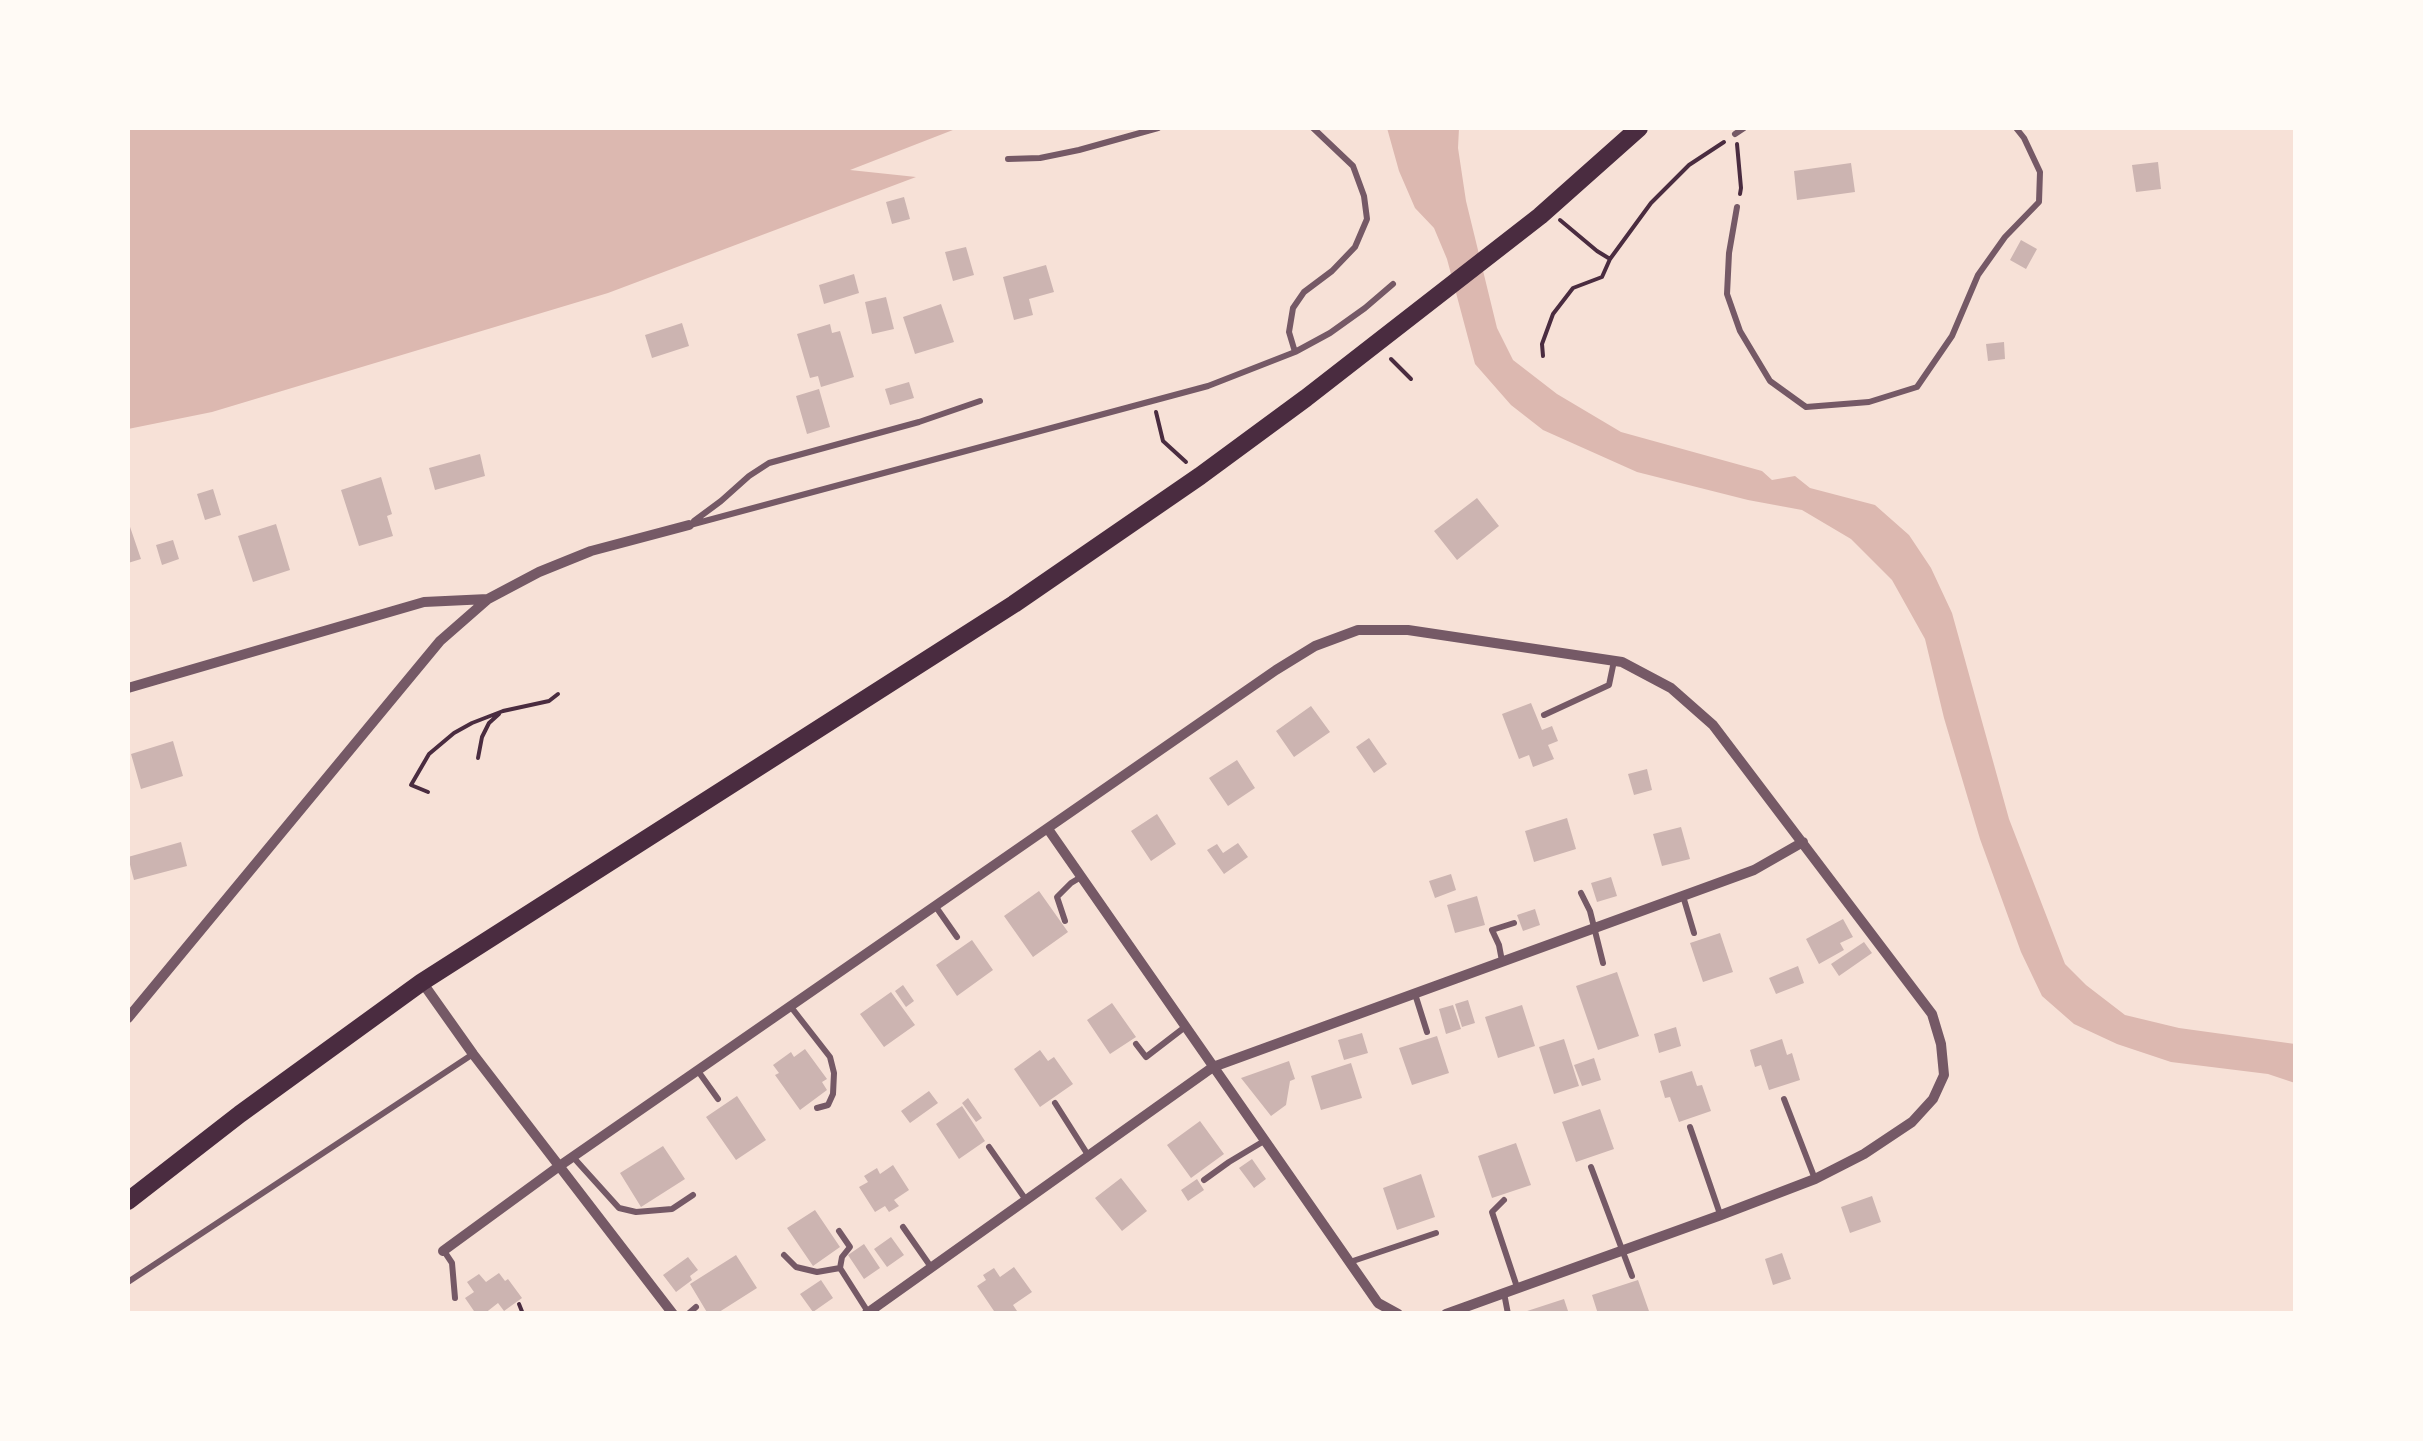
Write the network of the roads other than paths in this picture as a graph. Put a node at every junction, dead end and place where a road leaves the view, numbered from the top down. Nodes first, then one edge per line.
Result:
1 (1158, 128) edge
2 (1313, 128) edge
3 (1639, 128) edge
4 (1744, 128) edge
5 (2016, 128) edge
6 (1735, 134) road end
7 (1008, 159) dead end
8 (1737, 207) road end
9 (1393, 284) dead end
10 (1295, 352) junction
11 (980, 402) dead end
12 (688, 525) junction
13 (488, 599) junction
14 (1614, 661) junction
15 (128, 688) edge
16 (1544, 715) dead end
17 (1048, 829) junction
18 (1803, 842) junction
19 (1082, 877) junction
20 (1581, 893) dead end
21 (1683, 896) junction
22 (936, 907) junction
23 (1065, 921) dead end
24 (1514, 923) dead end
25 (1592, 929) junction
26 (1694, 933) dead end
27 (957, 938) dead end
28 (1502, 962) junction
29 (1603, 964) dead end
30 (422, 982) junction
31 (1415, 994) junction
32 (791, 1006) junction
33 (128, 1018) edge
34 (1185, 1027) junction
35 (1427, 1032) dead end
36 (1136, 1044) dead end
37 (473, 1054) junction
38 (1213, 1067) junction
39 (698, 1071) junction
40 (1784, 1099) dead end
41 (718, 1100) dead end
42 (1056, 1103) dead end
43 (816, 1108) dead end
44 (1690, 1128) dead end
45 (1264, 1141) junction
46 (989, 1147) dead end
47 (1088, 1155) junction
48 (573, 1157) junction
49 (558, 1167) junction
50 (1591, 1167) dead end
51 (1815, 1179) junction
52 (1204, 1180) dead end
53 (694, 1196) dead end
54 (1026, 1200) junction
55 (1504, 1200) dead end
56 (128, 1201) edge
57 (1720, 1215) junction
58 (902, 1227) dead end
59 (838, 1231) dead end
60 (1436, 1234) dead end
61 (1624, 1250) junction
62 (444, 1251) joint
63 (784, 1255) dead end
64 (1349, 1262) junction
65 (931, 1267) junction
66 (840, 1268) junction
67 (1632, 1276) dead end
68 (128, 1282) edge
69 (1517, 1287) junction
70 (1504, 1292) junction
71 (456, 1298) dead end
72 (696, 1306) dead end
73 (867, 1313) edge
74 (673, 1314) edge
75 (688, 1314) edge
76 (1398, 1314) edge
77 (1446, 1314) edge
78 (1508, 1314) edge

1 - 7 lane
2 - 10 lane
3 - 30 main road
4 - 6 lane
5 - 8 lane
9 - 10 lane
10 - 12 lane
11 - 12 lane
12 - 13 street
13 - 15 street
13 - 33 street
14 - 16 lane
14 - 17 street
14 - 18 street
17 - 19 street
17 - 22 street
18 - 21 street
18 - 51 street
19 - 23 lane
19 - 34 street
20 - 25 lane
21 - 25 street
21 - 26 lane
22 - 27 lane
22 - 32 street
24 - 28 lane
25 - 28 street
25 - 29 lane
28 - 31 street
30 - 37 street
30 - 56 main road
31 - 35 lane
31 - 38 street
32 - 39 street
32 - 43 lane
34 - 36 lane
34 - 38 street
37 - 49 street
37 - 68 lane
38 - 45 street
38 - 47 street
39 - 41 lane
39 - 48 street
40 - 51 lane
42 - 47 lane
44 - 57 lane
45 - 52 lane
45 - 64 street
46 - 54 lane
47 - 54 street
48 - 49 street
48 - 53 lane
49 - 62 street
49 - 74 street
50 - 61 lane
51 - 57 street
54 - 65 street
55 - 69 lane
57 - 61 street
58 - 65 lane
59 - 66 lane
60 - 64 lane
61 - 67 lane
61 - 69 street
62 - 71 lane
63 - 66 lane
64 - 76 street
65 - 73 street
66 - 73 lane
69 - 70 street
70 - 77 street
70 - 78 lane
72 - 75 lane

